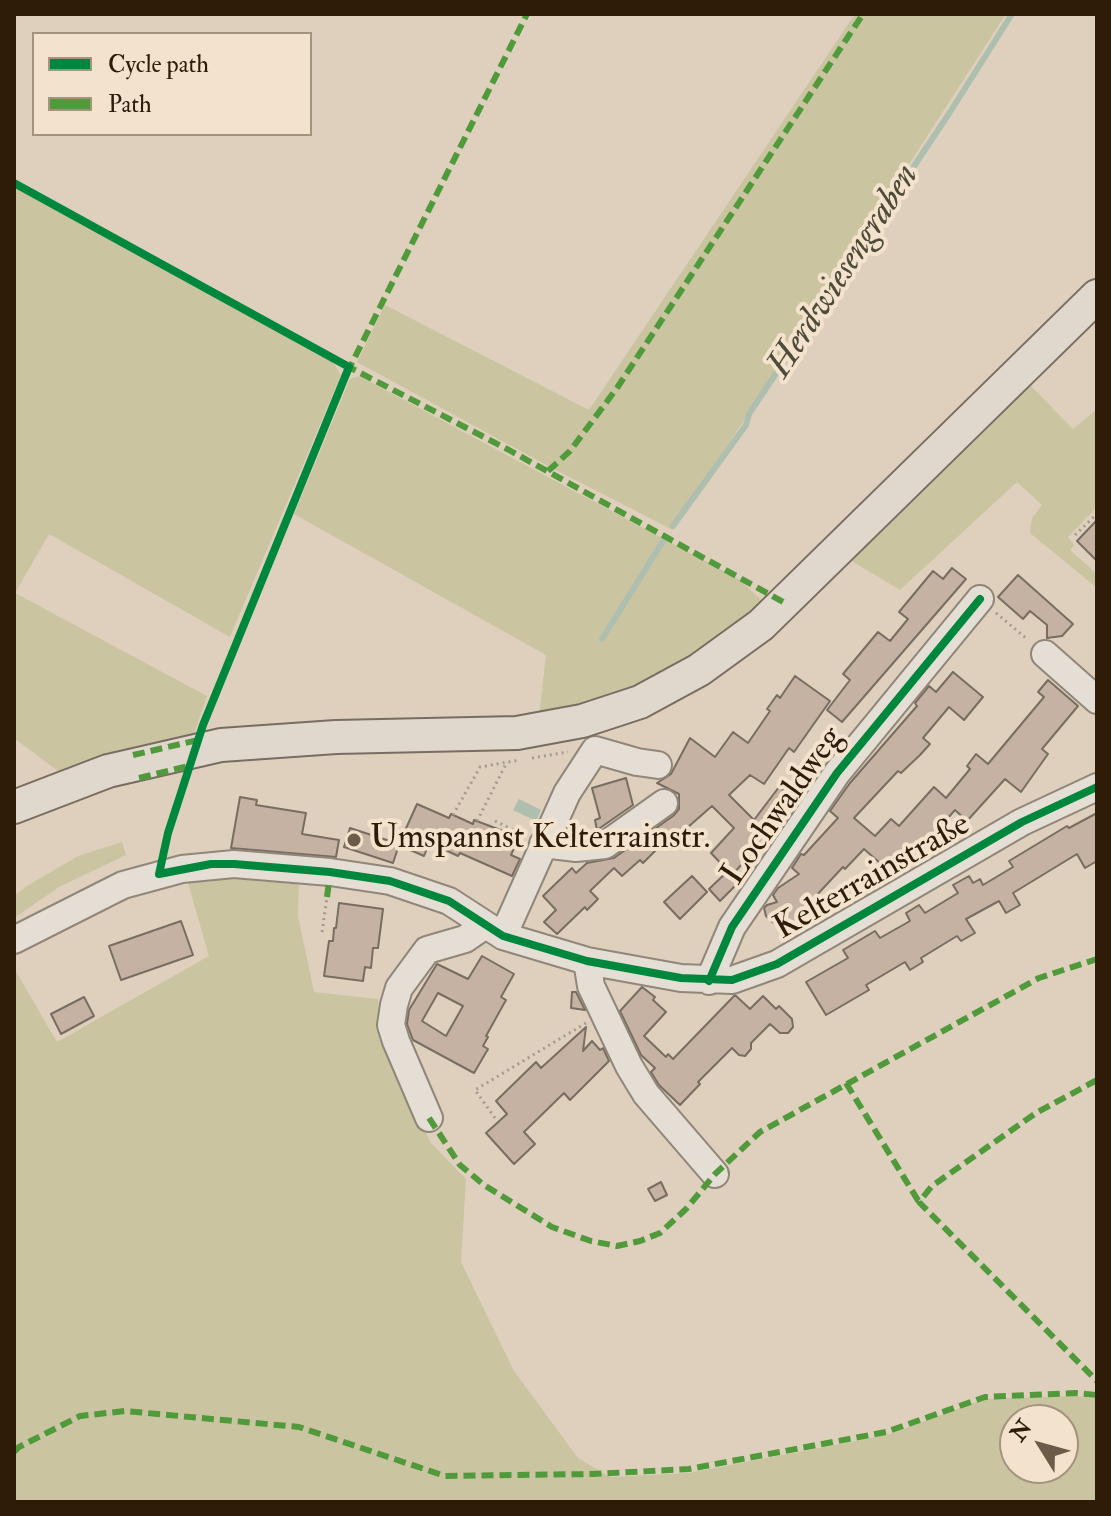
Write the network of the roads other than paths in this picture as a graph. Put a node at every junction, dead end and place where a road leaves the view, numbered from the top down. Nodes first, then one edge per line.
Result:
1 (1097, 296) edge
2 (989, 606) road end
3 (1045, 654) road end
4 (1097, 700) edge
5 (658, 765) dead end
6 (1097, 787) edge
7 (664, 803) dead end
8 (14, 807) edge
9 (543, 844) junction
10 (493, 931) junction
11 (14, 940) edge
12 (587, 961) junction
13 (709, 981) junction
14 (429, 1118) dead end
15 (715, 1174) dead end

1 - 8 main road
2 - 13 street, Lochwaldweg
3 - 4 street
5 - 9 street
6 - 13 street, Kelterrainstraße
7 - 9 street
9 - 10 street
10 - 11 street, Kelterrainstraße
10 - 12 street, Kelterrainstraße
10 - 14 street
12 - 13 street, Kelterrainstraße
12 - 15 street

